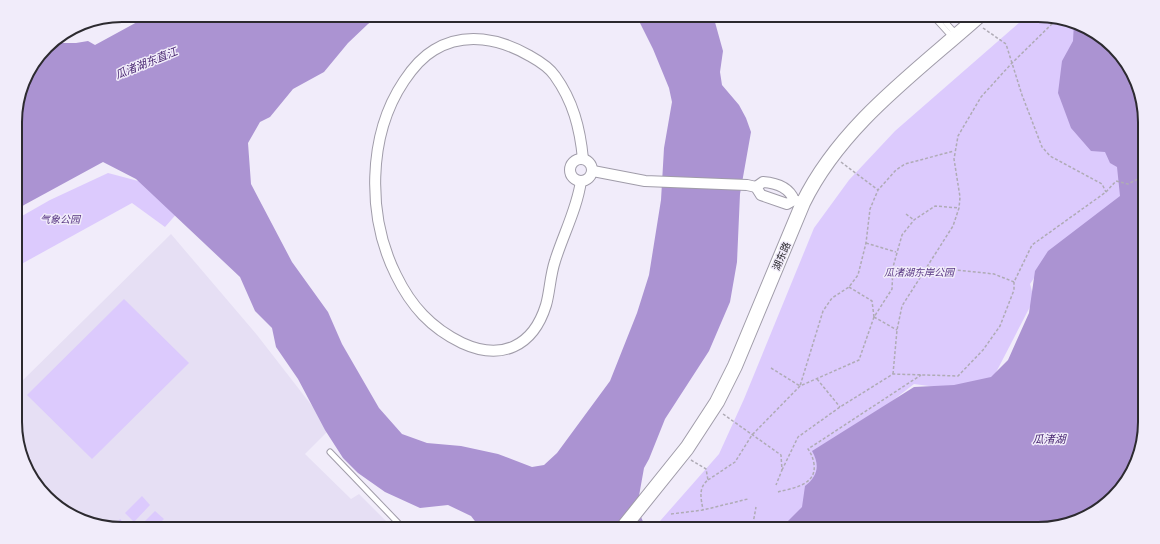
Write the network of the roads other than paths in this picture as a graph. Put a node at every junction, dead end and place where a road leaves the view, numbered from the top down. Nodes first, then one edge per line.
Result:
1 (939, 22) edge
2 (944, 22) edge
3 (972, 22) edge
4 (955, 37) junction
5 (583, 159) junction
6 (593, 171) junction
7 (581, 181) junction
8 (751, 186) junction
9 (798, 201) junction
10 (330, 452) dead end
11 (397, 522) edge
12 (628, 522) edge

1 - 4 lane
2 - 4 lane
3 - 4 street, 湖东路
4 - 9 street, 湖东路
5 - 6 street
5 - 7 street
5 - 7 street
6 - 7 street
6 - 8 street
8 - 9 street
8 - 9 street
9 - 12 street, 湖东路
10 - 11 lane

